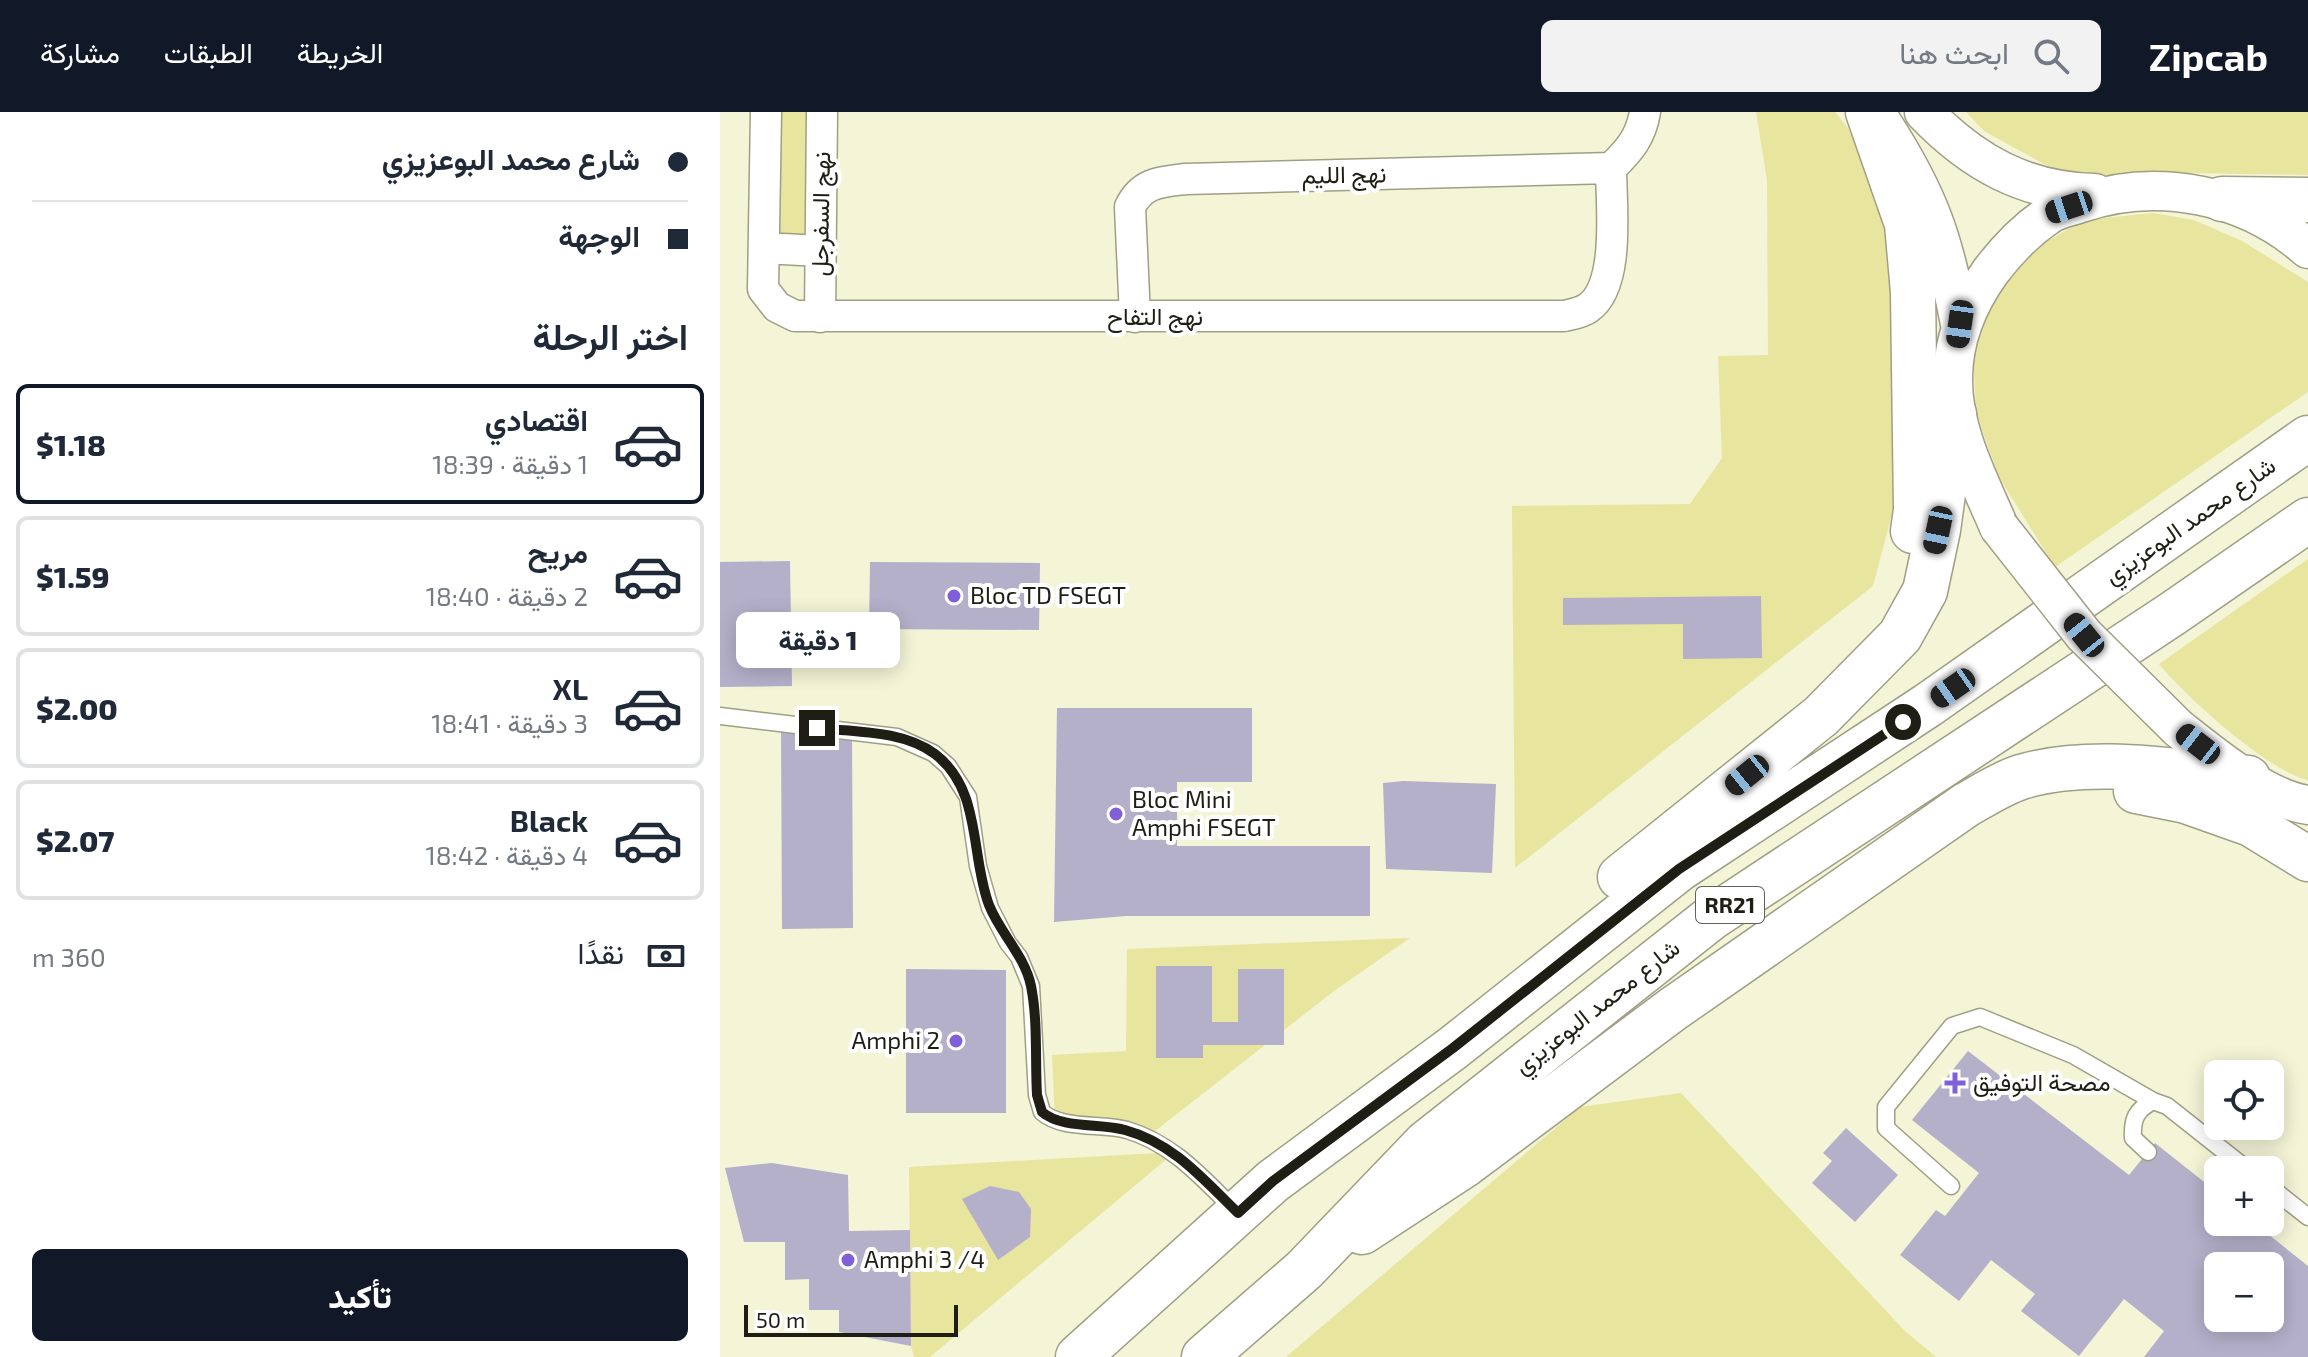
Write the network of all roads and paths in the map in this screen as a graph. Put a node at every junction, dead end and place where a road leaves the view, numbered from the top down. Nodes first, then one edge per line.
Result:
1 (766, 112) edge
2 (822, 112) edge
3 (1645, 112) edge
4 (1868, 112) edge
5 (1875, 112) edge
6 (1924, 112) edge
7 (1611, 168) junction
8 (2110, 193) junction
9 (2222, 199) junction
10 (2308, 200) edge
11 (764, 248) junction
12 (2308, 249) edge
13 (820, 251) junction
14 (820, 317) junction
15 (1135, 317) junction
16 (1960, 324) junction
17 (1954, 414) junction
18 (2308, 438) edge
19 (2308, 520) edge
20 (1846, 693) junction
21 (720, 716) edge
22 (2248, 778) junction
23 (2304, 808) edge
24 (1953, 817) junction
25 (2308, 859) edge
26 (2153, 1101) junction
27 (2148, 1152) dead end
28 (2230, 1156) edge
29 (1273, 1181) junction
30 (1951, 1186) dead end
31 (2284, 1198) edge
32 (1238, 1213) junction
33 (2308, 1217) edge
34 (1304, 1270) junction
35 (1078, 1357) edge
36 (1204, 1357) edge

1 - 11 street, نهج التفاح
2 - 13 street, نهج السفرجل
3 - 7 street
4 - 20 highway
5 - 16 street
6 - 8 street
7 - 15 street, نهج التفاح
7 - 15 street, نهج الليم
8 - 9 street
8 - 16 street
9 - 10 highway
9 - 12 street
11 - 13 street
11 - 14 street, نهج التفاح
13 - 14 street, نهج السفرجل
14 - 15 street, نهج التفاح
16 - 17 street
17 - 20 highway
17 - 22 street, bridge
18 - 29 highway, شارع محمد البوعزيزي / RR21
19 - 34 highway, شارع محمد البوعزيزي / RR21
20 - 29 highway
21 - 32 lane
22 - 23 street
22 - 24 highway
24 - 25 highway
24 - 34 highway
26 - 27 lane
26 - 28 lane
26 - 30 lane
29 - 32 highway, شارع محمد البوعزيزي / RR21
31 - 33 lane
32 - 35 highway, شارع محمد البوعزيزي / RR21
34 - 36 highway, شارع محمد البوعزيزي / RR21

